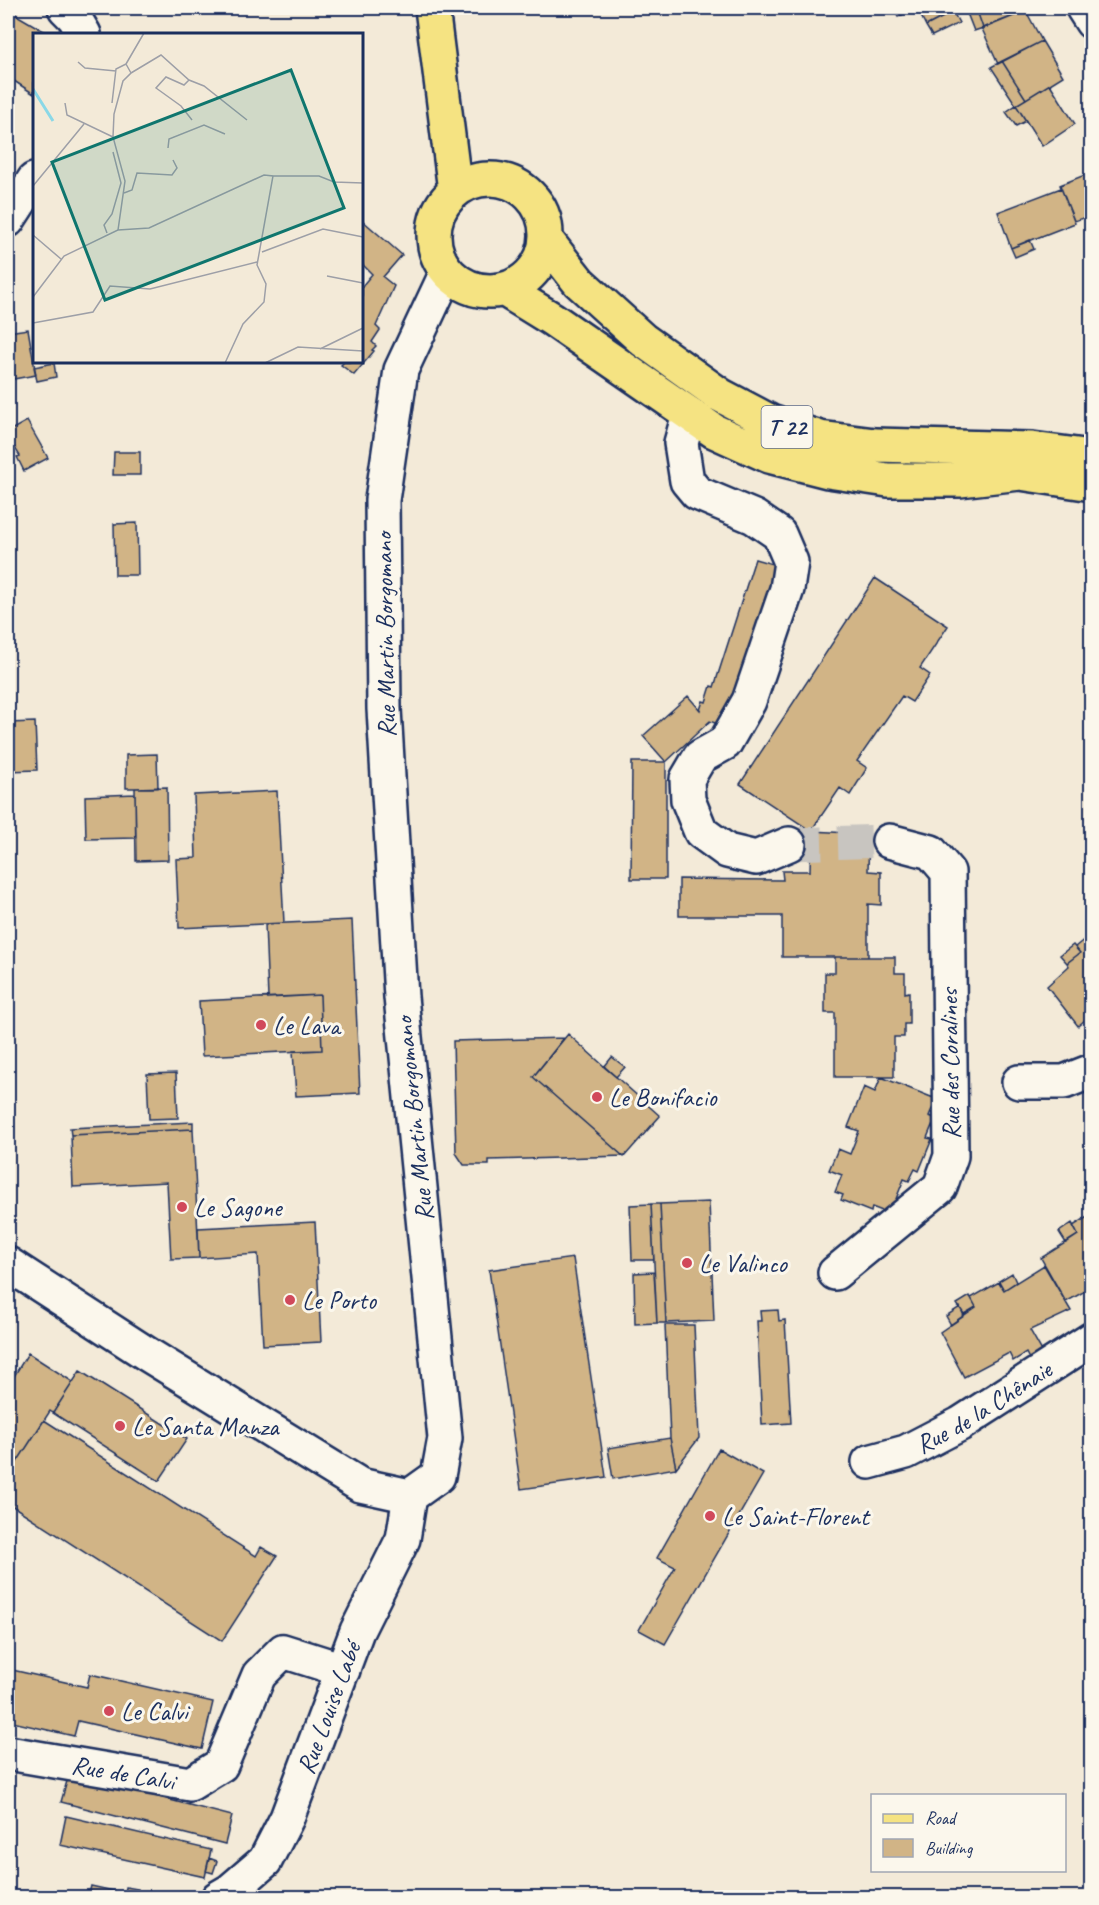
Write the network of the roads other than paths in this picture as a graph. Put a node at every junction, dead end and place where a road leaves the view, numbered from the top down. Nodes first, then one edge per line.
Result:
1 (65, 8) edge
2 (432, 8) edge
3 (1083, 8) edge
4 (1092, 22) edge
5 (83, 33) edge
6 (33, 182) edge
7 (455, 192) junction
8 (8, 220) edge
9 (546, 241) junction
10 (447, 272) junction
11 (505, 290) junction
12 (689, 414) junction
13 (1092, 457) edge
14 (1092, 484) edge
15 (889, 841) tunnel mouth
16 (789, 844) tunnel mouth
17 (1092, 1071) edge
18 (1019, 1082) dead end
19 (8, 1264) edge
20 (835, 1273) dead end
21 (1092, 1339) edge
22 (868, 1462) dead end
23 (410, 1496) junction
24 (343, 1670) junction
25 (8, 1753) edge
26 (218, 1898) edge

1 - 5 street
2 - 7 main road
3 - 4 street
6 - 8 street
7 - 9 main road
7 - 10 main road
9 - 11 main road
9 - 13 main road, T 22
10 - 11 main road
10 - 23 street, Rue Martin Borgomano
11 - 12 main road, T 22
12 - 14 main road, T 22
12 - 16 street
15 - 20 street, Rue des Coralines
17 - 18 street
19 - 23 street
21 - 22 street, Rue de la Chênaie
23 - 24 street, Rue Louise Labé
24 - 25 street, Rue de Calvi
24 - 26 street, Rue Louise Labé

